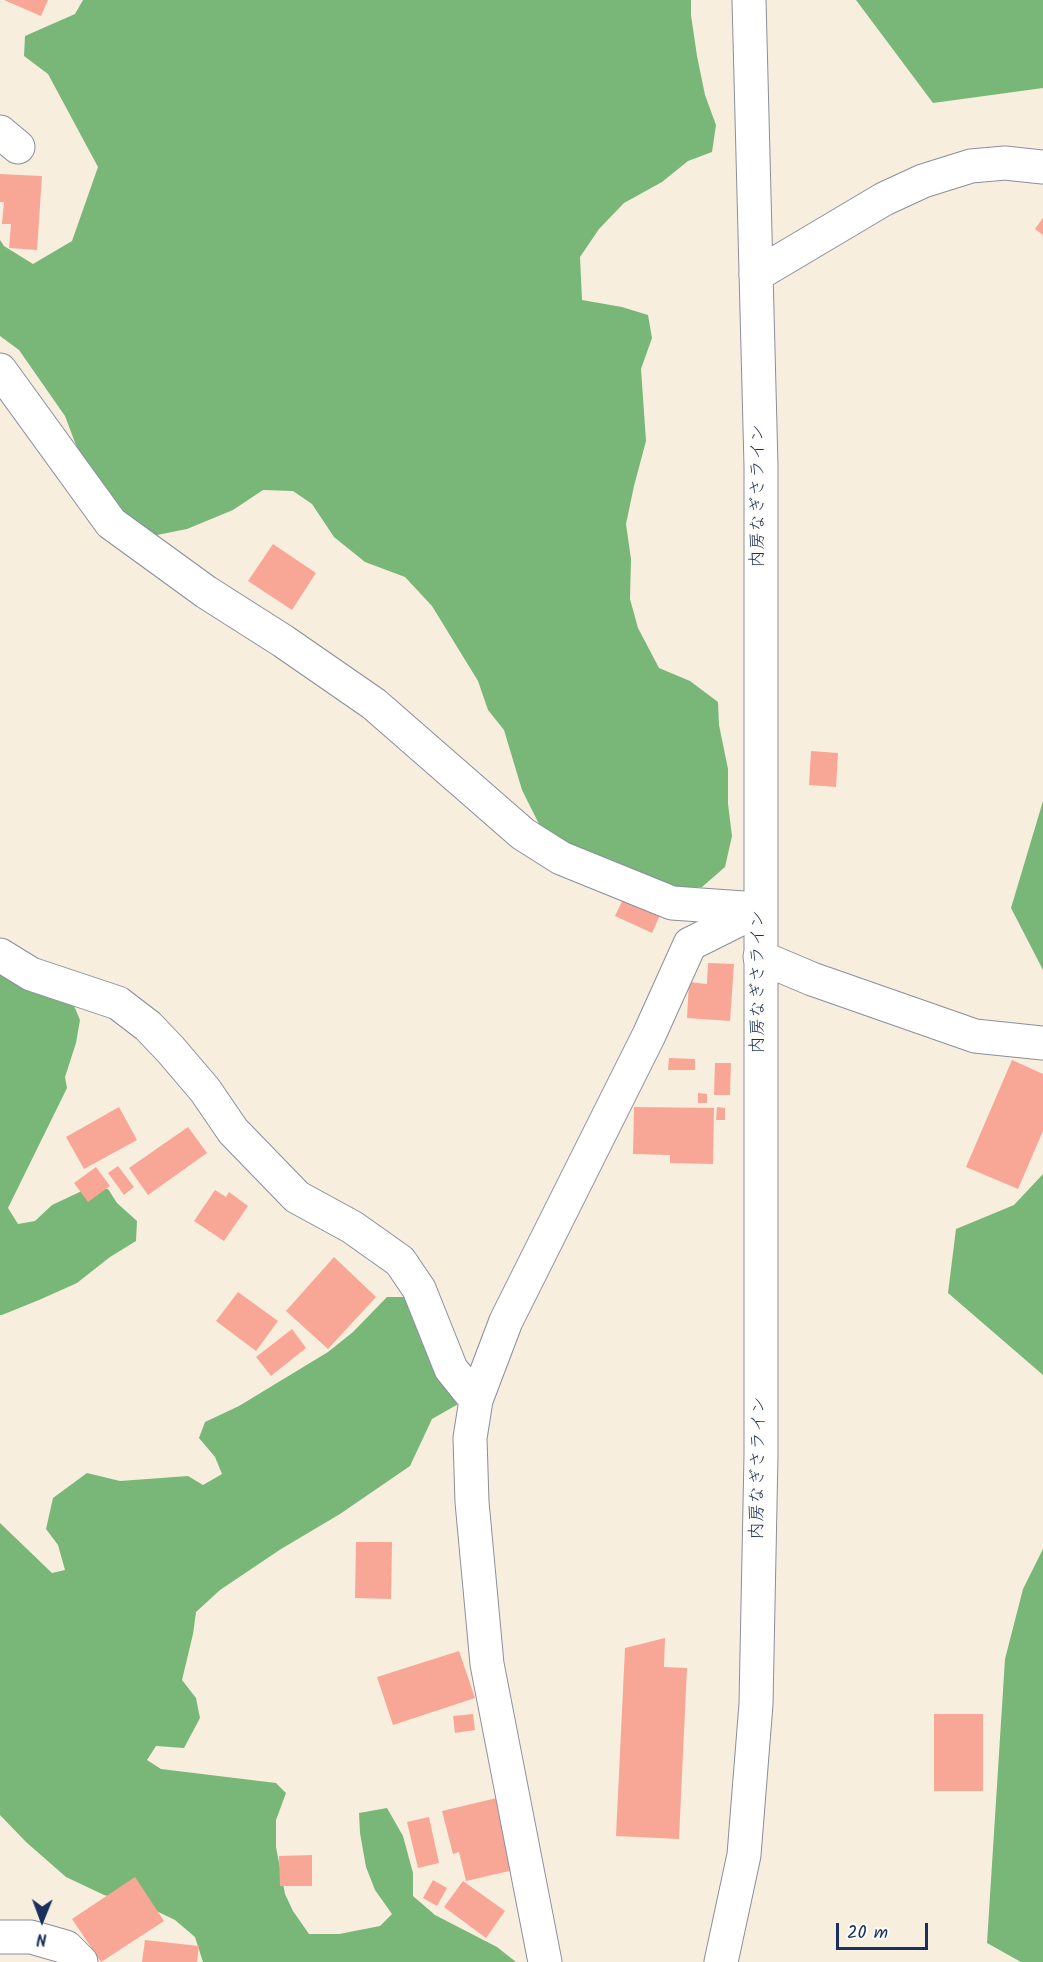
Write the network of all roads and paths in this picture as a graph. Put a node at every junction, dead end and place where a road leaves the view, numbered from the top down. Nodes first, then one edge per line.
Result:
1 (749, 0) edge
2 (1043, 167) edge
3 (756, 275) junction
4 (0, 370) edge
5 (760, 909) junction
6 (0, 955) edge
7 (760, 957) junction
8 (1043, 1043) edge
9 (476, 1400) junction
10 (0, 1937) edge
11 (81, 1962) edge
12 (545, 1962) edge
13 (721, 1962) edge

1 - 3 main road, 内房なぎさライン
2 - 3 main road
3 - 5 main road, 内房なぎさライン
4 - 5 main road
5 - 7 main road, 内房なぎさライン
5 - 9 main road
6 - 9 main road
7 - 8 main road
7 - 13 main road, 内房なぎさライン
9 - 12 main road
10 - 11 main road

